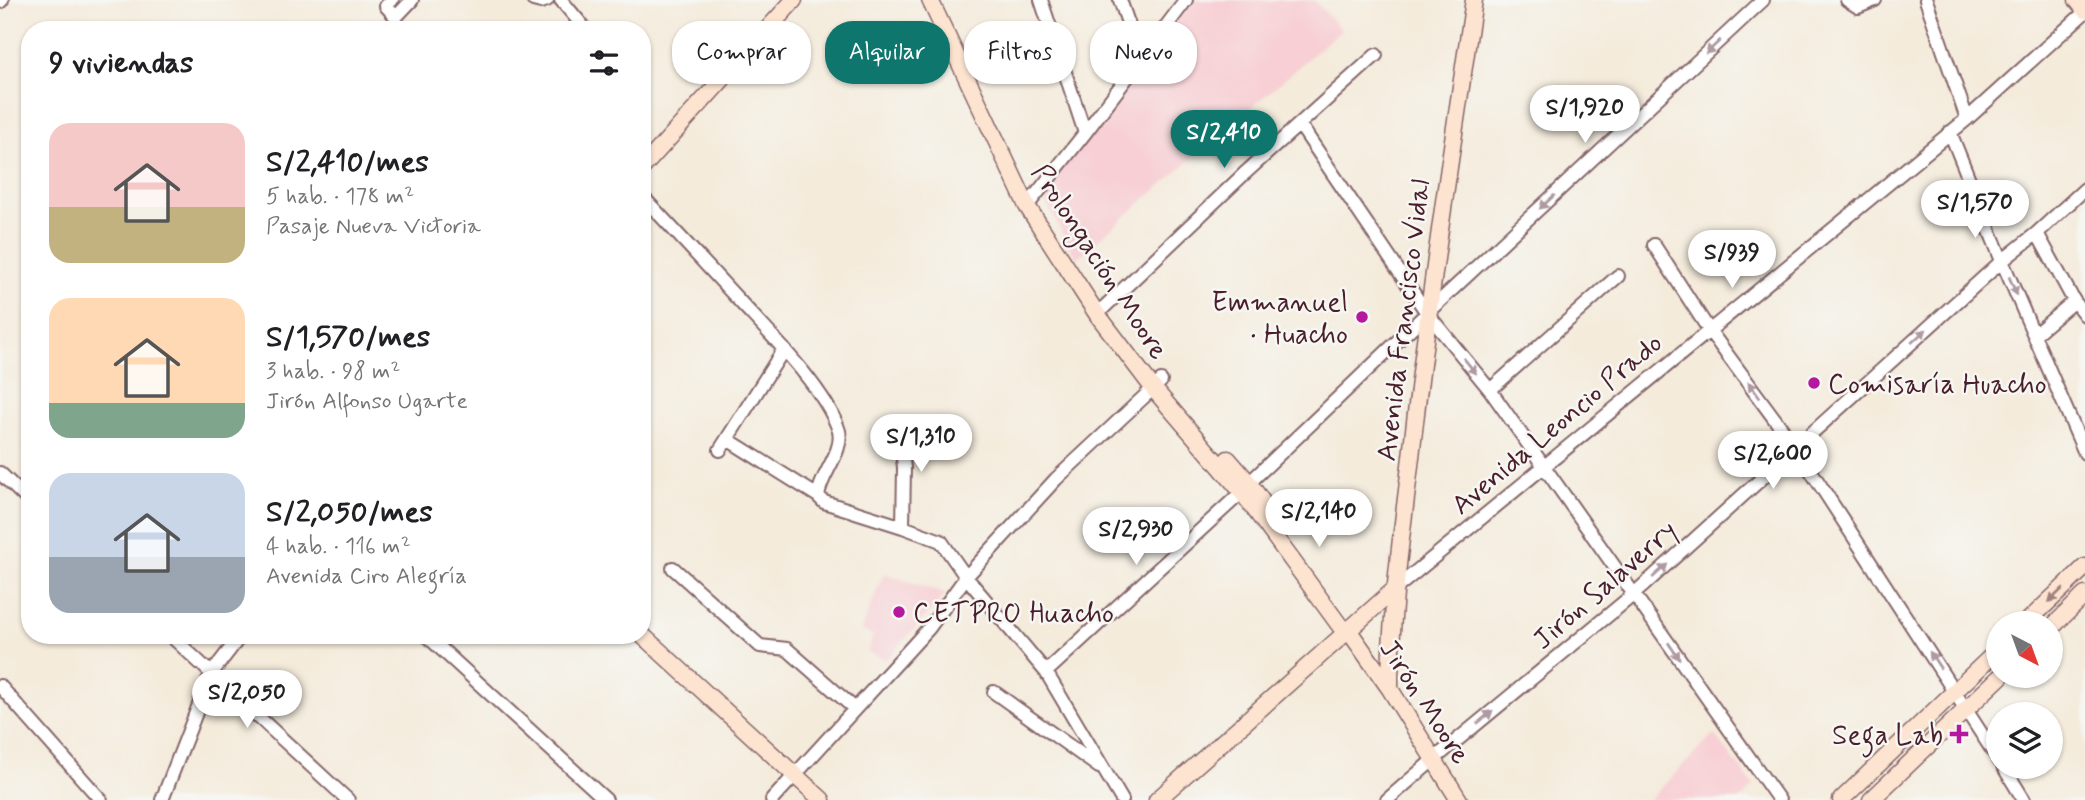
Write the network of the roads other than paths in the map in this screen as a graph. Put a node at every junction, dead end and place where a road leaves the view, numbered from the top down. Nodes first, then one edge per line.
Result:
1 (412, 0) edge
2 (533, 0) edge
3 (547, 0) edge
4 (561, 0) edge
5 (794, 0) edge
6 (930, 0) edge
7 (940, 0) edge
8 (1041, 0) edge
9 (1120, 0) edge
10 (1186, 0) edge
11 (1474, 0) edge
12 (1763, 0) edge
13 (1847, 0) edge
14 (1875, 0) edge
15 (1926, 0) edge
16 (2077, 0) edge
17 (389, 3) edge
18 (2085, 11) edge
19 (579, 21) edge
20 (1127, 21) edge
21 (1170, 21) edge
22 (1376, 55) dead end
23 (1123, 84) edge
24 (1967, 119) junction
25 (1300, 125) junction
26 (1950, 132) junction
27 (1085, 133) junction
28 (651, 158) edge
29 (2085, 189) edge
30 (1030, 202) junction
31 (651, 206) edge
32 (2037, 233) junction
33 (1654, 244) dead end
34 (2001, 261) junction
35 (1619, 276) dead end
36 (2074, 301) junction
37 (1100, 311) junction
38 (1427, 313) junction
39 (2085, 316) edge
40 (1709, 330) junction
41 (2034, 335) junction
42 (784, 349) junction
43 (1157, 384) junction
44 (1490, 390) junction
45 (899, 424) dead end
46 (1796, 448) junction
47 (2085, 453) edge
48 (1544, 467) junction
49 (0, 473) edge
50 (1245, 488) junction
51 (21, 493) edge
52 (818, 496) junction
53 (903, 527) junction
54 (2085, 567) edge
55 (673, 568) dead end
56 (966, 577) junction
57 (1395, 590) junction
58 (1634, 594) junction
59 (2085, 595) edge
60 (2039, 611) edge
61 (2063, 616) edge
62 (1349, 631) junction
63 (651, 643) edge
64 (179, 644) edge
65 (234, 644) edge
66 (436, 644) edge
67 (1986, 661) edge
68 (1046, 673) junction
69 (211, 674) junction
70 (0, 686) edge
71 (1989, 688) edge
72 (1390, 690) junction
73 (1955, 691) junction
74 (994, 692) dead end
75 (855, 709) junction
76 (1967, 709) junction
77 (1986, 740) edge
78 (1433, 760) junction
79 (1102, 769) junction
80 (795, 776) junction
81 (2011, 779) edge
82 (101, 800) edge
83 (162, 800) edge
84 (348, 800) edge
85 (606, 800) edge
86 (772, 800) edge
87 (822, 800) edge
88 (1122, 800) edge
89 (1157, 800) edge
90 (1387, 800) edge
91 (1459, 800) edge
92 (1779, 800) edge
93 (1841, 800) edge
94 (1871, 800) edge
95 (2024, 800) edge

1 - 17 street
2 - 3 street
4 - 19 street
5 - 28 street
6 - 30 street, Prolongación Moore
7 - 30 street, Prolongación Moore
8 - 27 street
9 - 20 street
10 - 21 street
11 - 38 street, Avenida Francisco Vidal
12 -> 38 street
13 - 14 street
15 - 24 street
16 - 18 street
18 - 24 street, Avenida Leoncio Prado
22 - 25 street
23 - 27 street
24 - 26 street, Avenida Leoncio Prado
25 - 37 street
25 - 38 street
26 - 34 street
26 - 40 street, Avenida Leoncio Prado
27 - 30 street
29 - 32 street, Jirón Salaverry
30 - 37 street, Prolongación Moore
31 - 42 street
32 - 34 street, Jirón Salaverry
32 - 36 street
33 - 40 street
34 -> 41 street
46 -> 34 street, Jirón Salaverry
35 - 44 street
36 - 39 street
36 - 41 street
37 - 43 street, Prolongación Moore
38 -> 44 street
38 - 50 street
38 - 57 street, Avenida Francisco Vidal
46 -> 40 street
40 - 48 street, Avenida Leoncio Prado
41 - 47 street
42 - 52 street
42 - 52 street
43 - 50 street, Prolongación Moore
43 - 56 street
44 - 48 street
45 - 53 street
58 -> 46 street, Jirón Salaverry
73 -> 46 street
48 - 57 street, Avenida Leoncio Prado
48 - 58 street
49 - 51 street
50 - 62 street, Jirón Moore
50 - 68 street
52 - 53 street
53 - 56 street
54 -> 60 street
55 - 75 street
56 - 68 street
56 - 75 street
57 - 62 street, Avenida Leoncio Prado
57 - 72 street, Avenida Francisco Vidal
78 -> 58 street, Jirón Salaverry
58 -> 92 street
59 - 61 street
62 - 72 street, Jirón Moore
62 - 89 street, Avenida Leoncio Prado
63 - 80 street
64 - 69 street
65 - 69 street
66 - 85 street
67 - 73 street
68 - 79 street
69 - 83 street
69 - 84 street
70 - 82 street
71 - 76 street
72 - 78 street, Jirón Moore
73 - 76 street
73 - 93 street
74 - 79 street
75 - 80 street
76 - 77 street
76 - 94 street
78 - 90 street, Jirón Salaverry
78 - 91 street, Jirón Moore
79 - 88 street
80 - 86 street
80 - 87 street
81 - 95 street

